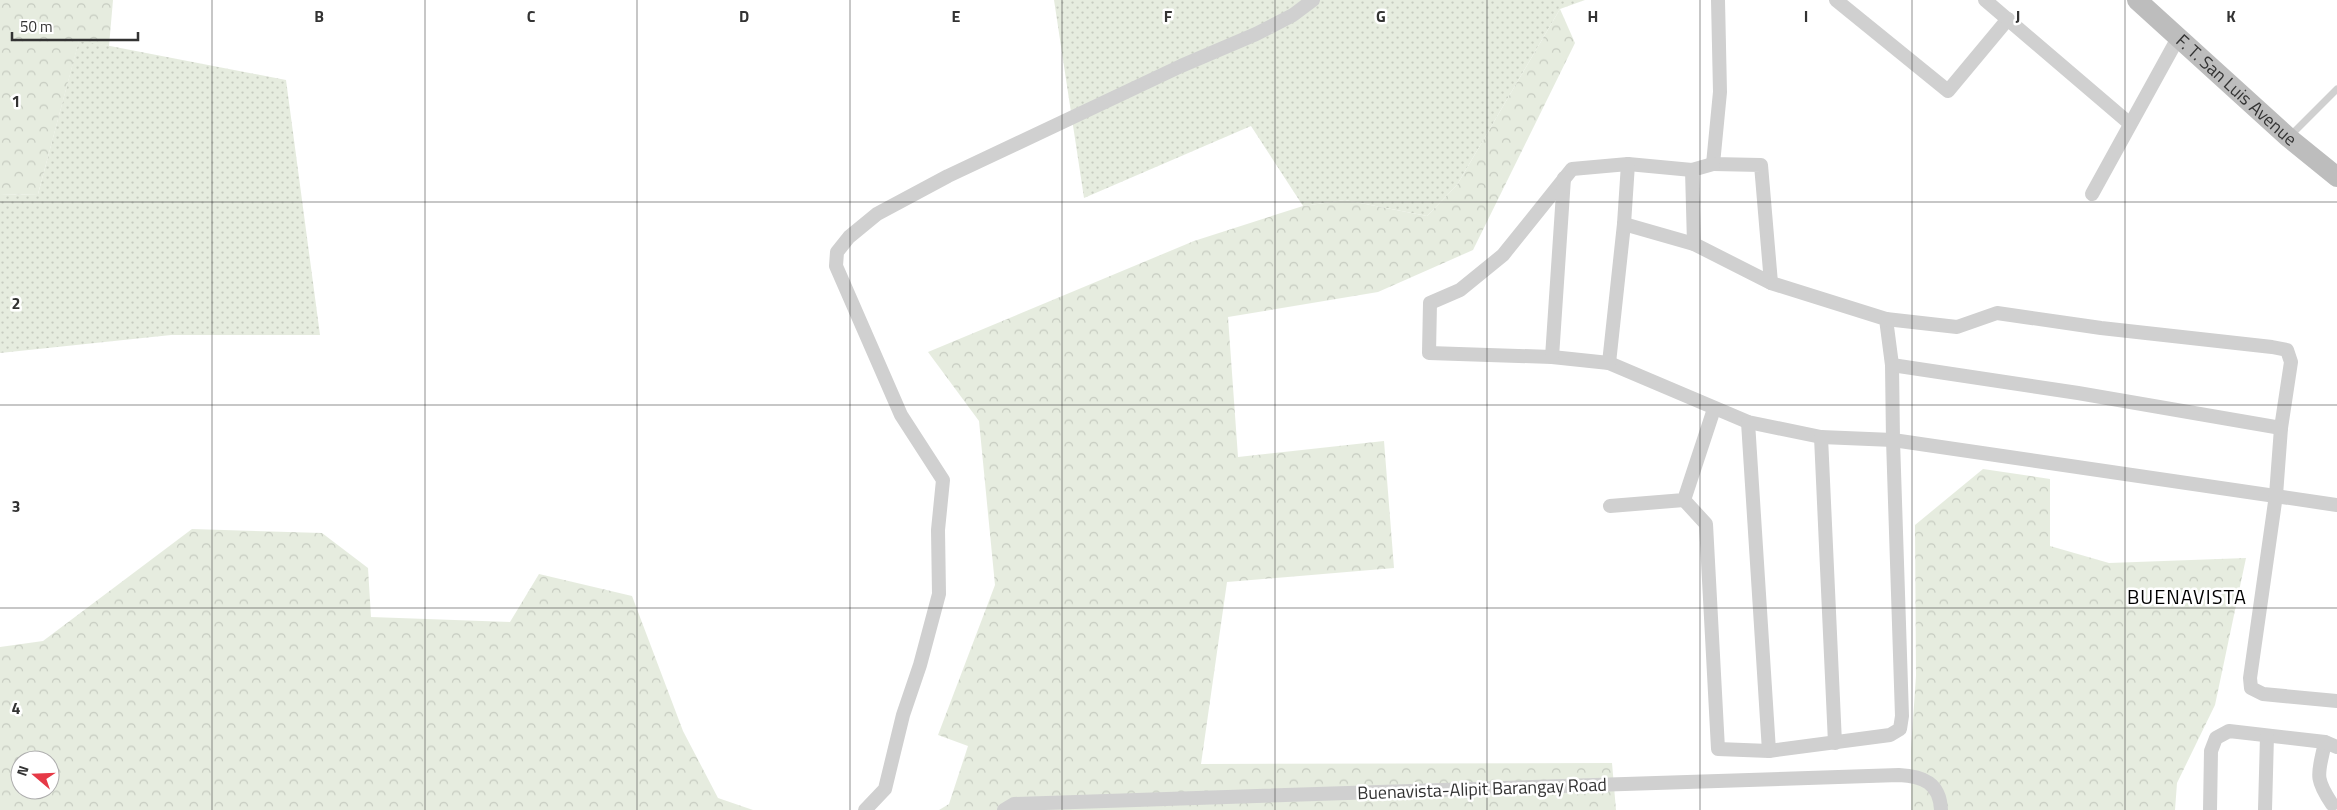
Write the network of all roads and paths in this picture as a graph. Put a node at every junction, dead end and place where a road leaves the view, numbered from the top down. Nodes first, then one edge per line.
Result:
1 (1313, 0) edge
2 (1718, 0) edge
3 (1836, 0) edge
4 (1985, 0) edge
5 (2137, 0) edge
6 (2008, 19) junction
7 (2178, 38) junction
8 (2337, 89) edge
9 (2129, 123) junction
10 (2289, 138) junction
11 (1628, 164) junction
12 (1713, 164) junction
13 (1692, 170) junction
14 (2337, 177) edge
15 (1564, 178) junction
16 (2092, 194) dead end
17 (1624, 224) junction
18 (1694, 244) junction
19 (1771, 283) junction
20 (1886, 319) junction
21 (1552, 357) junction
22 (1609, 363) junction
23 (1892, 365) junction
24 (1714, 409) junction
25 (1748, 422) junction
26 (2281, 428) junction
27 (1821, 437) junction
28 (1893, 440) junction
29 (2276, 495) junction
30 (1684, 500) junction
31 (2337, 505) edge
32 (1610, 506) dead end
33 (2337, 701) edge
34 (2266, 736) junction
35 (1835, 743) junction
36 (2331, 744) edge
37 (1769, 751) junction
38 (2333, 806) edge
39 (865, 810) edge
40 (1004, 810) edge
41 (1941, 810) edge
42 (2210, 810) edge
43 (2265, 810) edge

1 - 39 street
2 - 12 street
3 - 6 street
4 - 6 street
5 - 7 main road, F. T. San Luis Avenue
6 - 9 street
7 - 9 street
7 - 10 main road, F. T. San Luis Avenue
8 - 10 lane
9 - 16 street
10 - 14 main road, F. T. San Luis Avenue
11 - 13 street
11 - 15 street
11 - 17 street
12 - 13 street
12 - 19 street
13 - 18 street
15 - 21 street
15 - 21 street
17 - 18 street
17 - 22 street
18 - 19 street
19 - 20 street
20 - 23 street
20 - 26 street
21 - 22 street
22 - 24 street
23 - 26 street
23 - 28 street
24 - 25 street
24 - 30 street
25 - 27 street
25 - 37 street
26 - 29 street
27 - 28 street
27 - 35 street
28 - 29 street
28 - 35 street
29 - 31 street
29 - 33 street
30 - 32 street
30 - 37 street
34 - 36 street
34 - 42 street
34 - 43 street
35 - 37 street
36 - 38 street
40 - 41 street, Buenavista-Alipit Barangay Road

